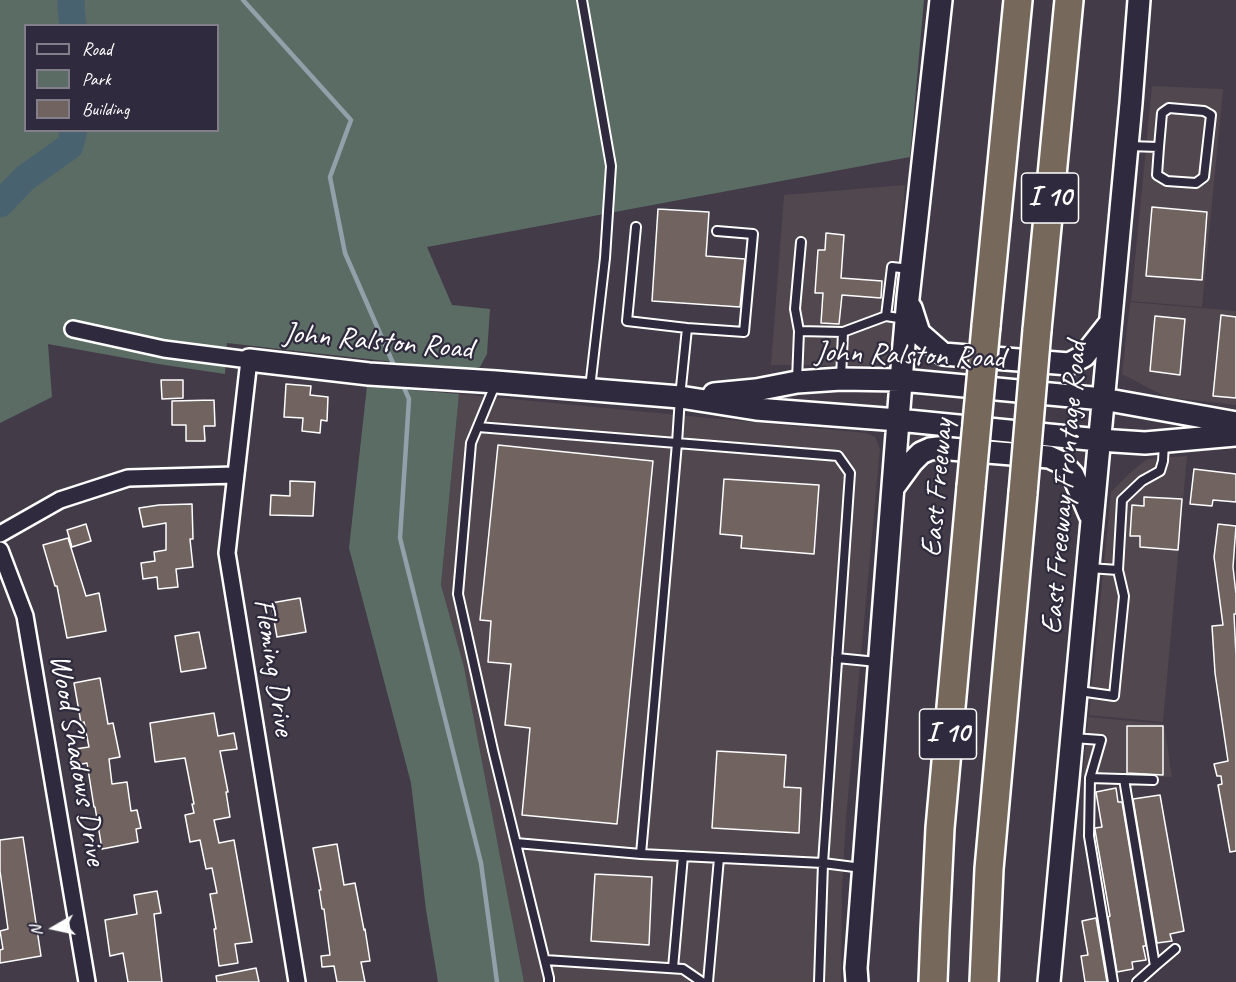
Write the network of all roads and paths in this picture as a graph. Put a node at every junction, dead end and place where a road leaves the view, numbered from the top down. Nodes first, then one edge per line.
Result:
1 (582, 0) edge
2 (941, 0) edge
3 (1010, 0) edge
4 (1018, 0) edge
5 (1069, 0) edge
6 (1076, 0) edge
7 (1139, 0) edge
8 (1063, 66) junction
9 (1009, 100) junction
10 (1126, 146) junction
11 (1159, 147) junction
12 (636, 227) dead end
13 (717, 231) dead end
14 (801, 242) dead end
15 (912, 269) junction
16 (904, 314) junction
17 (1110, 323) junction
18 (687, 328) junction
19 (73, 329) dead end
20 (799, 331) junction
21 (843, 332) junction
22 (249, 360) junction
23 (841, 379) junction
24 (901, 380) junction
25 (496, 382) junction
26 (797, 382) junction
27 (590, 390) junction
28 (680, 397) junction
29 (1103, 399) junction
30 (898, 420) junction
31 (1236, 423) edge
32 (478, 427) junction
33 (1236, 435) edge
34 (1099, 440) junction
35 (1164, 441) junction
36 (677, 443) junction
37 (235, 475) junction
38 (892, 490) junction
39 (1091, 518) junction
40 (0, 534) edge
41 (0, 550) edge
42 (1088, 568) junction
43 (1118, 570) junction
44 (837, 658) junction
45 (879, 662) junction
46 (1076, 691) junction
47 (1071, 738) junction
48 (1090, 778) junction
49 (1124, 779) junction
50 (1154, 780) dead end
51 (516, 843) junction
52 (641, 854) junction
53 (682, 856) junction
54 (719, 858) junction
55 (823, 863) junction
56 (863, 868) junction
57 (1175, 949) dead end
58 (545, 960) junction
59 (1155, 966) junction
60 (673, 968) junction
61 (87, 982) edge
62 (297, 982) edge
63 (549, 982) edge
64 (702, 982) edge
65 (708, 982) edge
66 (819, 982) edge
67 (857, 982) edge
68 (933, 982) edge
69 (984, 982) edge
70 (1048, 982) edge
71 (1113, 982) edge
72 (1137, 982) edge

1 - 27 lane
2 - 15 main road
3 - 9 highway
4 - 9 highway, East Freeway / I 10
5 - 8 highway, I 10
6 - 8 highway
7 - 10 main road, East Freeway Frontage Road
8 - 69 highway, I 10, bridge
9 - 68 highway, East Freeway / I 10, bridge
10 - 11 lane
10 - 17 main road, East Freeway Frontage Road
11 - 11 lane
12 - 18 lane
13 - 18 lane
14 - 20 lane
15 - 16 main road
15 - 16 lane
16 - 17 main road
16 - 21 lane
16 - 24 main road
17 - 29 main road, East Freeway Frontage Road
18 - 28 lane
19 - 22 street, John Ralston Road
20 - 21 lane
20 - 26 lane
21 - 23 lane
22 - 25 main road, John Ralston Road
22 - 37 street, Fleming Drive
23 - 24 main road, John Ralston Road
23 - 26 main road, John Ralston Road
24 - 29 main road, John Ralston Road
24 - 30 main road
25 - 27 main road, John Ralston Road
25 - 32 lane
26 - 28 main road, John Ralston Road
27 - 28 main road, John Ralston Road
28 - 30 main road, John Ralston Road
28 - 36 lane
29 - 31 main road, John Ralston Road
29 - 34 main road, East Freeway Frontage Road
30 - 34 main road, John Ralston Road
30 - 38 main road
32 - 36 lane
32 - 51 lane
33 - 35 main road, John Ralston Road
34 - 35 main road, John Ralston Road
34 - 39 main road, East Freeway Frontage Road
35 - 43 lane
36 - 44 lane
36 - 52 lane
37 - 40 street
37 - 62 street, Fleming Drive
38 - 39 main road
38 - 45 main road
39 - 42 main road, East Freeway Frontage Road
41 - 61 street, Wood Shadows Drive
42 - 43 lane
42 - 46 main road, East Freeway Frontage Road
43 - 46 lane
44 - 45 lane
44 - 55 lane
45 - 56 main road
46 - 47 main road, East Freeway Frontage Road
47 - 48 lane
47 - 70 main road, East Freeway Frontage Road
48 - 49 lane
48 - 71 lane
49 - 50 lane
49 - 59 lane
51 - 52 lane
51 - 58 lane
52 - 53 lane
53 - 54 lane
53 - 60 lane
54 - 55 lane
54 - 65 lane
55 - 56 lane
55 - 66 lane
56 - 67 main road
57 - 59 lane
58 - 60 lane
58 - 63 lane
59 - 72 lane
60 - 64 lane

